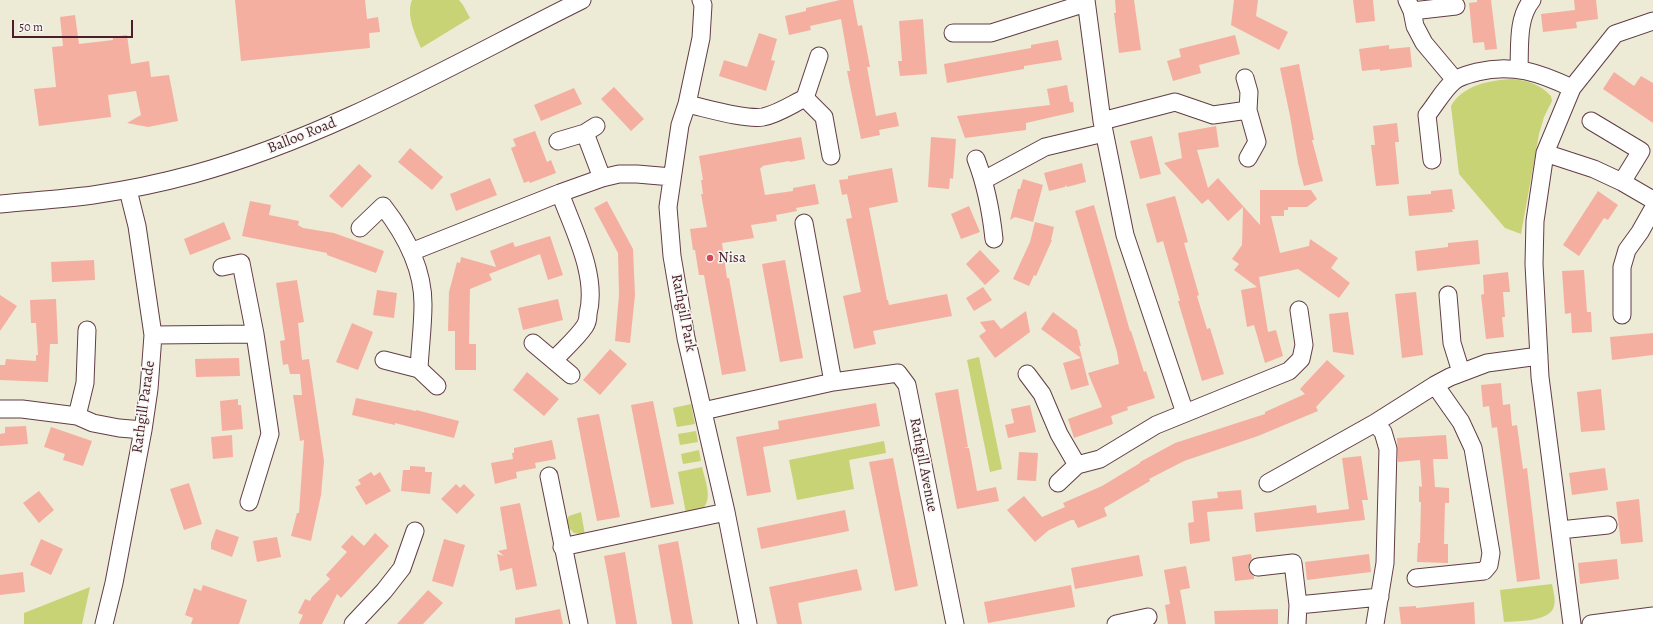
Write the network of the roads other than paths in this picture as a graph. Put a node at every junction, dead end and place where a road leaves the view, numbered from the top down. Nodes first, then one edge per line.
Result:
1 (582, 0) edge
2 (701, 0) edge
3 (1532, 0) edge
4 (1086, 1) edge
5 (1409, 5) edge
6 (1456, 6) dead end
7 (1653, 21) edge
8 (954, 32) dead end
9 (819, 56) dead end
10 (1519, 68) junction
11 (1245, 78) dead end
12 (1455, 80) junction
13 (1572, 88) junction
14 (805, 98) junction
15 (687, 104) junction
16 (1248, 110) junction
17 (1591, 121) dead end
18 (1103, 127) junction
19 (558, 141) dead end
20 (1545, 153) junction
21 (831, 156) dead end
22 (1248, 158) dead end
23 (976, 159) dead end
24 (1432, 160) dead end
25 (672, 177) junction
26 (602, 178) junction
27 (984, 180) junction
28 (1622, 182) junction
29 (128, 190) junction
30 (560, 193) junction
31 (1653, 200) edge
32 (0, 204) edge
33 (1653, 209) edge
34 (804, 224) dead end
35 (360, 228) dead end
36 (994, 239) dead end
37 (411, 252) junction
38 (222, 267) dead end
39 (1448, 295) dead end
40 (1299, 310) dead end
41 (1622, 315) dead end
42 (87, 330) dead end
43 (255, 334) junction
44 (153, 335) junction
45 (533, 343) dead end
46 (1539, 356) junction
47 (384, 360) dead end
48 (554, 360) junction
49 (419, 369) junction
50 (1461, 372) junction
51 (1027, 374) dead end
52 (571, 375) dead end
53 (833, 382) junction
54 (1435, 384) junction
55 (437, 386) dead end
56 (0, 409) edge
57 (703, 411) junction
58 (1186, 413) junction
59 (77, 416) junction
60 (1375, 423) junction
61 (143, 430) junction
62 (1077, 465) junction
63 (549, 476) dead end
64 (1058, 483) dead end
65 (1268, 483) dead end
66 (249, 502) dead end
67 (726, 512) junction
68 (1608, 525) dead end
69 (1560, 530) junction
70 (415, 531) dead end
71 (562, 547) junction
72 (1258, 567) dead end
73 (1416, 578) dead end
74 (1380, 597) junction
75 (1298, 605) junction
76 (1653, 616) edge
77 (1148, 617) dead end
78 (1618, 622) edge
79 (104, 624) edge
80 (353, 624) edge
81 (579, 624) edge
82 (748, 624) edge
83 (955, 624) edge
84 (1118, 624) edge
85 (1297, 624) edge
86 (1375, 624) edge
87 (1572, 624) edge
88 (1591, 624) edge

1 - 29 street, Balloo Road
2 - 15 street, Rathgill Park
3 - 10 street
4 - 8 street
4 - 18 street
5 - 6 street
5 - 12 street
7 - 13 street
9 - 14 street
10 - 12 street
10 - 13 street
11 - 16 street
12 - 24 street
13 - 20 street
14 - 15 street
14 - 21 street
15 - 25 street, Rathgill Park
16 - 18 street
16 - 22 street
17 - 28 street
18 - 27 street
18 - 58 street
19 - 26 street
20 - 28 street
20 - 46 street
23 - 27 street
25 - 26 street
25 - 57 street, Rathgill Park
26 - 30 street
27 - 36 street
28 - 31 street
29 - 32 street, Balloo Road
29 - 44 street, Rathgill Parade
30 - 37 street
30 - 48 street
33 - 41 street
34 - 53 street
35 - 37 street
37 - 49 street
38 - 43 street
39 - 50 street
40 - 58 street
42 - 59 street
43 - 44 street
43 - 66 street
44 - 61 street, Rathgill Parade
45 - 48 street
46 - 50 street
46 - 69 street
47 - 49 street
48 - 52 street
49 - 55 street
50 - 54 street
51 - 62 street
53 - 57 street, Rathgill Avenue
53 - 83 street, Rathgill Avenue
54 - 60 street
54 - 73 street
56 - 59 street
57 - 67 street, Rathgill Park
58 - 62 street
59 - 61 street
60 - 65 street
60 - 74 street
61 - 79 street, Rathgill Parade
62 - 64 street
63 - 71 street
67 - 71 street
67 - 82 street, Rathgill Park
68 - 69 street
69 - 87 street
70 - 80 street
71 - 81 street
72 - 75 street
74 - 75 street
74 - 86 street
75 - 85 street
76 - 78 street
77 - 84 street
78 - 88 street

